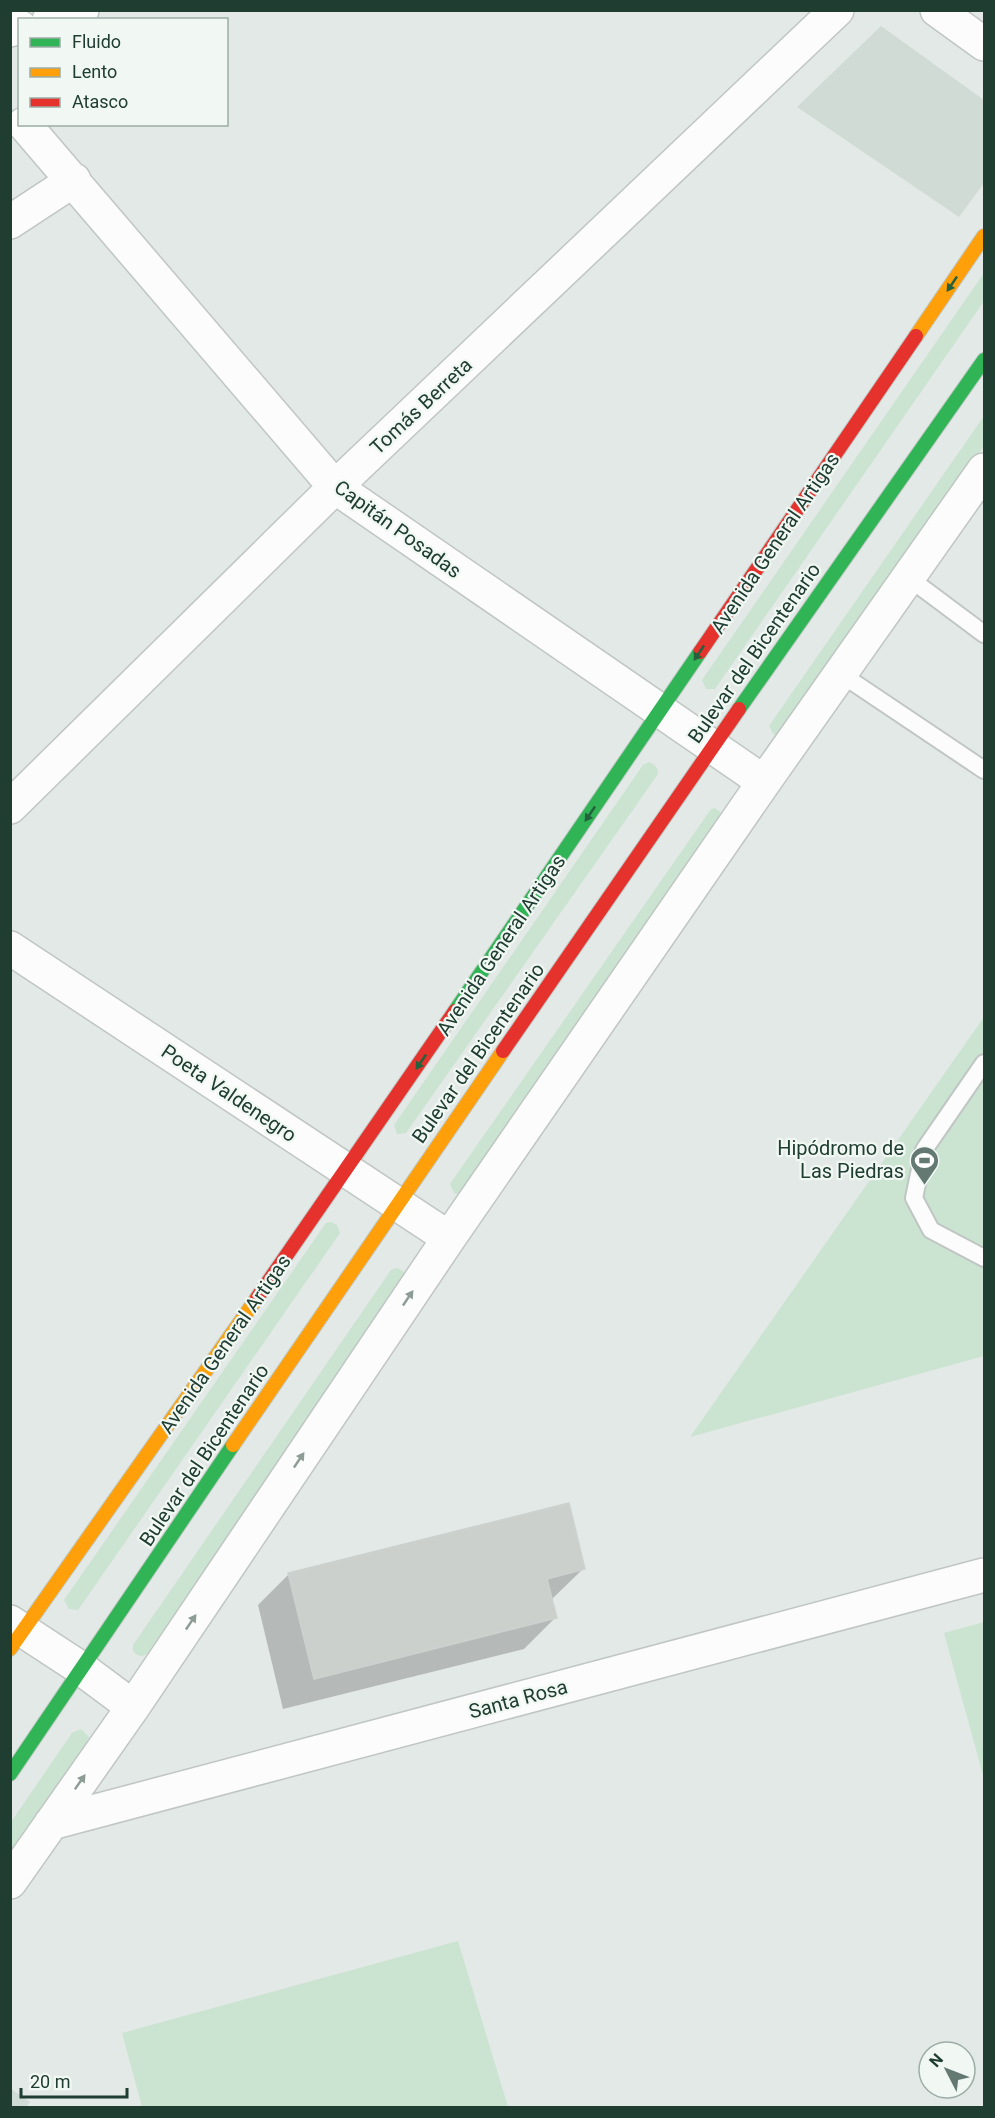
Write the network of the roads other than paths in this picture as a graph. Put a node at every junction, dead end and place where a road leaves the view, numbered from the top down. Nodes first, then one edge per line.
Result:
1 (82, 10) edge
2 (837, 10) edge
3 (937, 10) edge
4 (56, 18) edge
5 (984, 44) edge
6 (26, 126) edge
7 (74, 180) junction
8 (10, 222) edge
9 (984, 236) edge
10 (984, 360) edge
11 (984, 471) edge
12 (335, 487) junction
13 (909, 578) junction
14 (984, 634) edge
15 (842, 674) junction
16 (660, 711) junction
17 (712, 747) junction
18 (984, 770) edge
19 (764, 782) junction
20 (10, 807) edge
21 (10, 948) edge
22 (984, 1063) edge
23 (346, 1171) junction
24 (397, 1204) junction
25 (449, 1238) junction
26 (984, 1258) edge
27 (984, 1575) edge
28 (15, 1634) edge
29 (82, 1669) junction
30 (133, 1707) junction
31 (10, 1774) edge
32 (51, 1823) junction
33 (10, 1882) edge

1 - 4 street
2 - 12 street, Tomás Berreta
3 - 5 street
6 - 7 street, Capitán Posadas
7 - 8 street
7 - 12 street, Capitán Posadas
9 -> 16 street, Avenida General Artigas
10 - 17 street, Bulevar del Bicentenario
11 - 13 street
12 - 16 street, Capitán Posadas
12 - 20 street, Tomás Berreta
13 - 14 lane
13 - 15 street
15 - 18 lane
15 - 19 street
16 - 17 street, Capitán Posadas
16 -> 23 street, Avenida General Artigas
17 - 19 street, Capitán Posadas
17 - 24 street, Bulevar del Bicentenario
19 - 25 street
21 - 23 street, Poeta Valdenegro
22 - 26 lane
23 - 24 street, Poeta Valdenegro
23 - 28 street, Avenida General Artigas
24 - 25 street, Poeta Valdenegro
24 - 29 street, Bulevar del Bicentenario
30 -> 25 street
27 - 32 street, Santa Rosa
28 - 29 street
29 - 30 street
29 - 31 street, Bulevar del Bicentenario
32 -> 30 street
32 - 33 street

